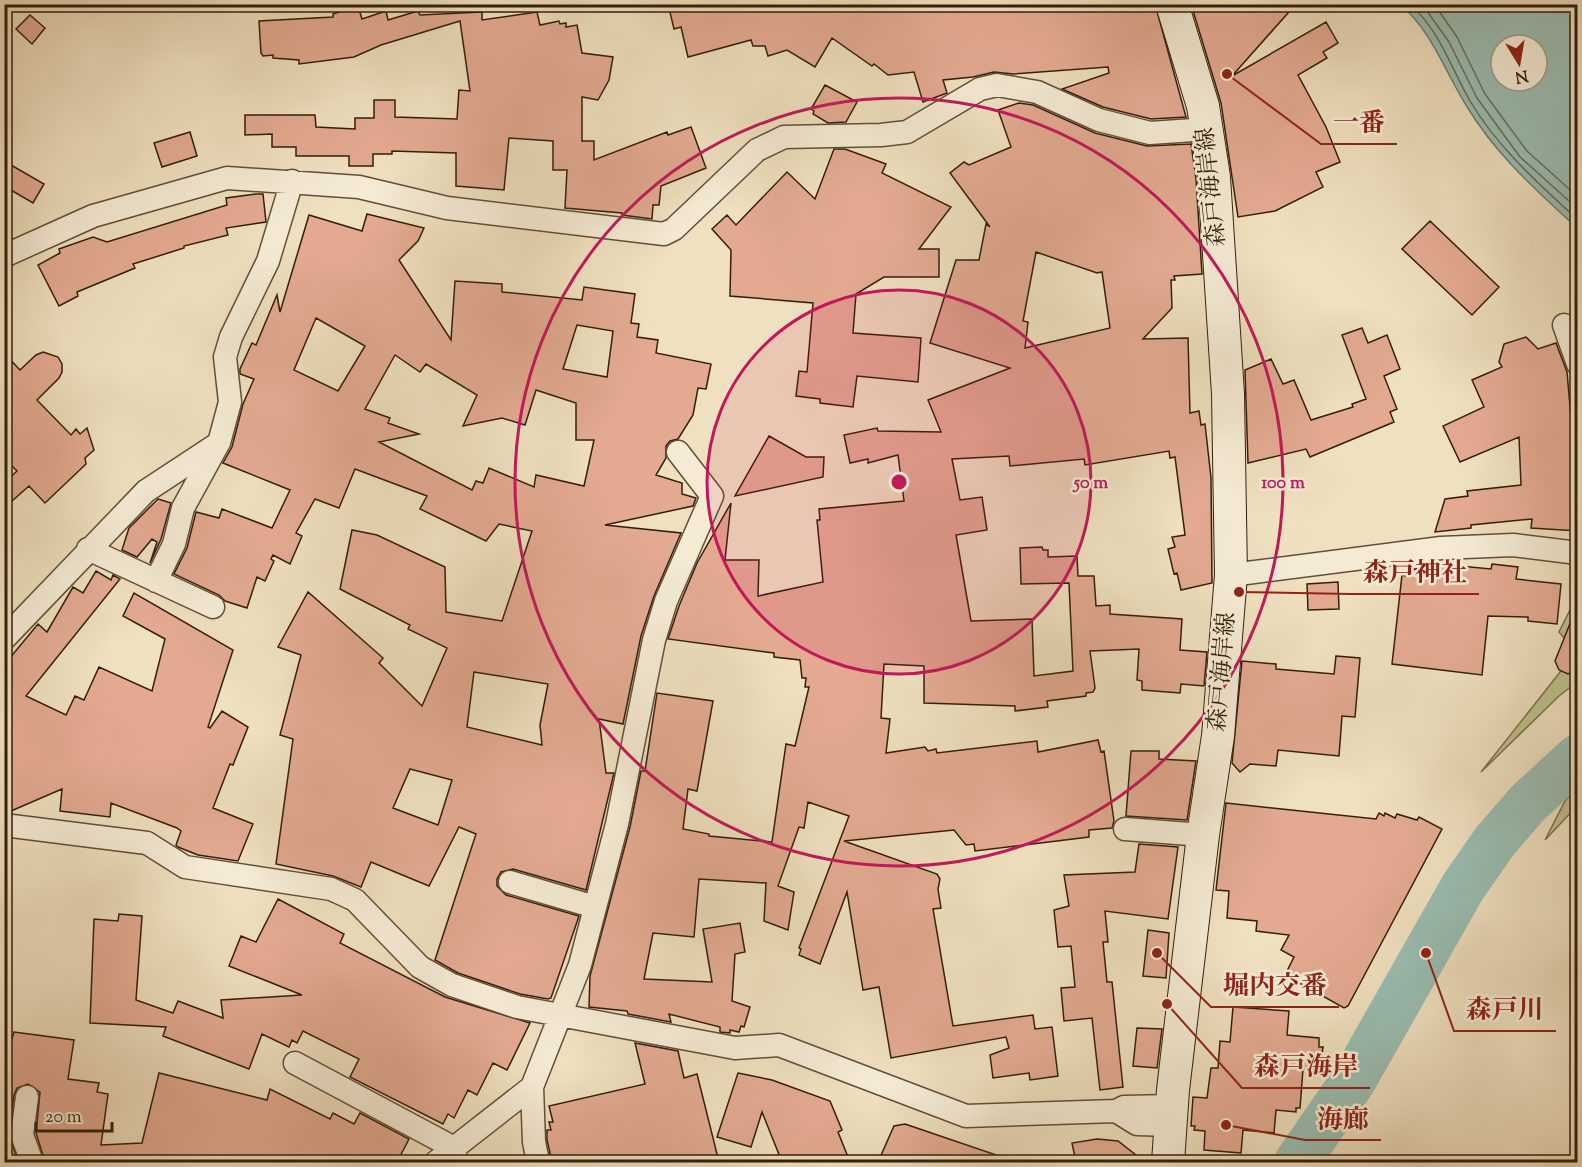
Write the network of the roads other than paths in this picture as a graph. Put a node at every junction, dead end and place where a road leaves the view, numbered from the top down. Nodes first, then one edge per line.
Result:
1 (1172, 4) edge
2 (1208, 129) junction
3 (292, 181) junction
4 (4, 256) edge
5 (1564, 325) dead end
6 (1578, 364) edge
7 (219, 442) junction
8 (678, 452) dead end
9 (88, 549) junction
10 (1578, 553) edge
11 (1231, 575) junction
12 (156, 581) junction
13 (213, 607) dead end
14 (4, 639) edge
15 (4, 825) edge
16 (1125, 829) dead end
17 (1203, 835) junction
18 (510, 882) dead end
19 (595, 907) junction
20 (561, 1017) junction
21 (295, 1063) dead end
22 (532, 1087) junction
23 (27, 1097) dead end
24 (1170, 1136) edge
25 (456, 1149) junction
26 (32, 1162) edge
27 (436, 1162) edge
28 (538, 1162) edge

1 - 2 main road, 森戸海岸線
2 - 3 street
2 - 11 main road, 森戸海岸線
3 - 4 street
3 - 7 street
5 - 6 street
7 - 9 street
7 - 12 street
8 - 19 street
9 - 12 street
9 - 14 street
10 - 11 street
11 - 17 main road, 森戸海岸線
12 - 13 street
15 - 20 street
16 - 17 street
17 - 24 main road, 森戸海岸線
18 - 19 street
19 - 20 street
20 - 22 street
20 - 24 street
21 - 25 street
22 - 25 street
22 - 28 street
23 - 26 street
25 - 27 street

